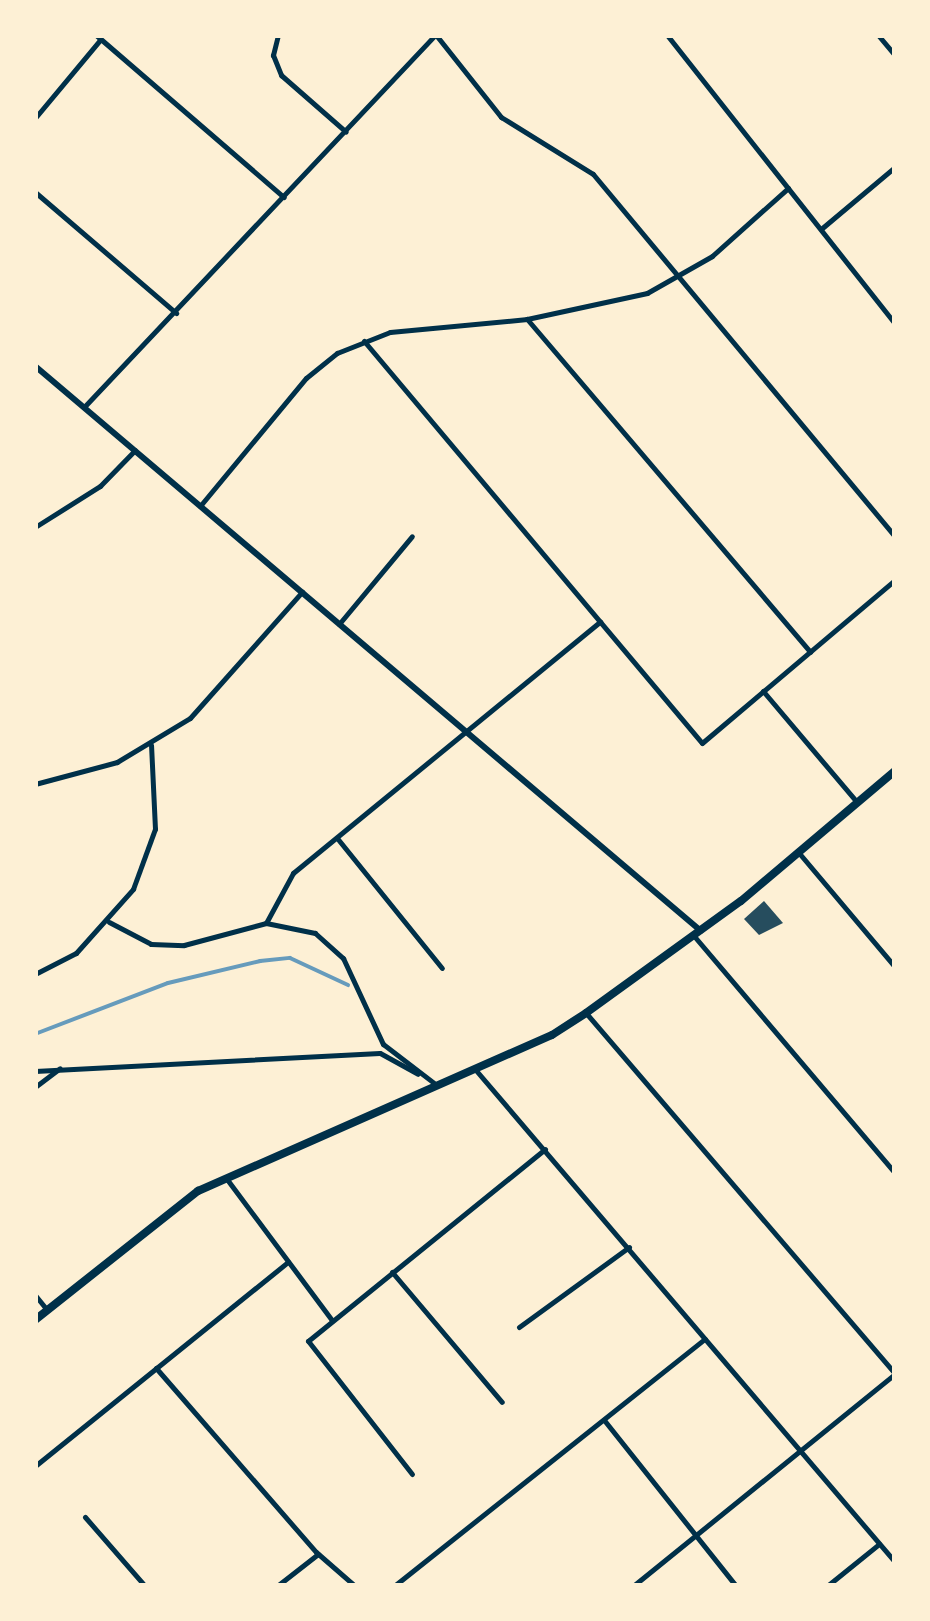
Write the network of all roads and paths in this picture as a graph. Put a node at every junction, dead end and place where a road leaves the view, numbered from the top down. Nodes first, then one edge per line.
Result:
1 (278, 35) edge
2 (436, 35) edge
3 (667, 35) edge
4 (878, 35) edge
5 (98, 37) edge
6 (895, 55) edge
7 (35, 118) edge
8 (346, 132) junction
9 (895, 167) edge
10 (788, 188) junction
11 (35, 192) edge
12 (284, 198) junction
13 (821, 229) junction
14 (676, 278) junction
15 (176, 312) junction
16 (527, 319) junction
17 (895, 324) edge
18 (364, 342) junction
19 (35, 366) edge
20 (84, 407) junction
21 (135, 450) junction
22 (200, 506) junction
23 (35, 528) edge
24 (412, 536) dead end
25 (895, 537) edge
26 (895, 580) edge
27 (302, 592) junction
28 (600, 622) junction
29 (340, 624) junction
30 (810, 652) junction
31 (763, 691) junction
32 (466, 732) junction
33 (151, 745) junction
34 (895, 771) edge
35 (35, 784) edge
36 (855, 800) junction
37 (337, 838) junction
38 (797, 851) junction
39 (109, 922) junction
40 (266, 924) junction
41 (698, 933) junction
42 (895, 967) edge
43 (442, 968) dead end
44 (35, 974) edge
45 (586, 1013) junction
46 (60, 1068) junction
47 (474, 1068) junction
48 (35, 1071) edge
49 (434, 1083) junction
50 (35, 1087) edge
51 (545, 1149) junction
52 (895, 1174) edge
53 (226, 1178) junction
54 (629, 1247) junction
55 (288, 1262) junction
56 (392, 1272) junction
57 (35, 1295) edge
58 (47, 1310) junction
59 (35, 1320) edge
60 (332, 1321) junction
61 (519, 1327) dead end
62 (706, 1338) junction
63 (156, 1368) junction
64 (895, 1374) edge
65 (502, 1402) dead end
66 (604, 1420) junction
67 (801, 1451) junction
68 (35, 1466) edge
69 (412, 1474) dead end
70 (85, 1516) dead end
71 (696, 1535) junction
72 (880, 1543) junction
73 (318, 1554) junction
74 (895, 1562) edge
75 (144, 1586) edge
76 (277, 1586) edge
77 (355, 1586) edge
78 (394, 1586) edge
79 (633, 1586) edge
80 (736, 1586) edge
81 (826, 1586) edge

1 - 8 street
2 - 8 street
2 - 14 street
3 - 10 street
4 - 6 street
5 - 7 street
5 - 12 street
8 - 12 street
9 - 13 street
10 - 13 street
10 - 14 street
11 - 15 street
12 - 15 street
13 - 17 street
14 - 16 street
14 - 25 street
15 - 20 street
16 - 18 street
16 - 30 street
18 - 22 street
18 - 28 street
19 - 20 main road
20 - 21 main road
21 - 22 main road
21 - 23 street
22 - 27 main road
24 - 29 street
26 - 30 street
27 - 29 main road
27 - 33 street
28 - 31 street
28 - 32 street
29 - 32 main road
30 - 31 street
31 - 36 street
32 - 37 street
32 - 41 main road
33 - 35 street
33 - 39 street
34 - 36 main road
36 - 38 main road
37 - 40 street
37 - 43 street
38 - 41 main road
38 - 42 street
39 - 40 street
39 - 44 street
40 - 49 street
41 - 45 main road
41 - 52 street
45 - 47 main road
45 - 64 street
46 - 48 street
46 - 49 street
46 - 50 street
47 - 49 main road
47 - 51 street
49 - 53 main road
51 - 54 street
51 - 56 street
53 - 55 street
53 - 58 main road
54 - 61 street
54 - 62 street
55 - 60 street
55 - 63 street
56 - 60 street
56 - 65 street
57 - 58 street
58 - 59 main road
60 - 69 street
62 - 66 street
62 - 67 street
63 - 68 street
63 - 73 street
64 - 67 street
66 - 71 street
66 - 78 street
67 - 71 street
67 - 72 street
70 - 75 street
71 - 79 street
71 - 80 street
72 - 74 street
72 - 81 street
73 - 76 street
73 - 77 street

